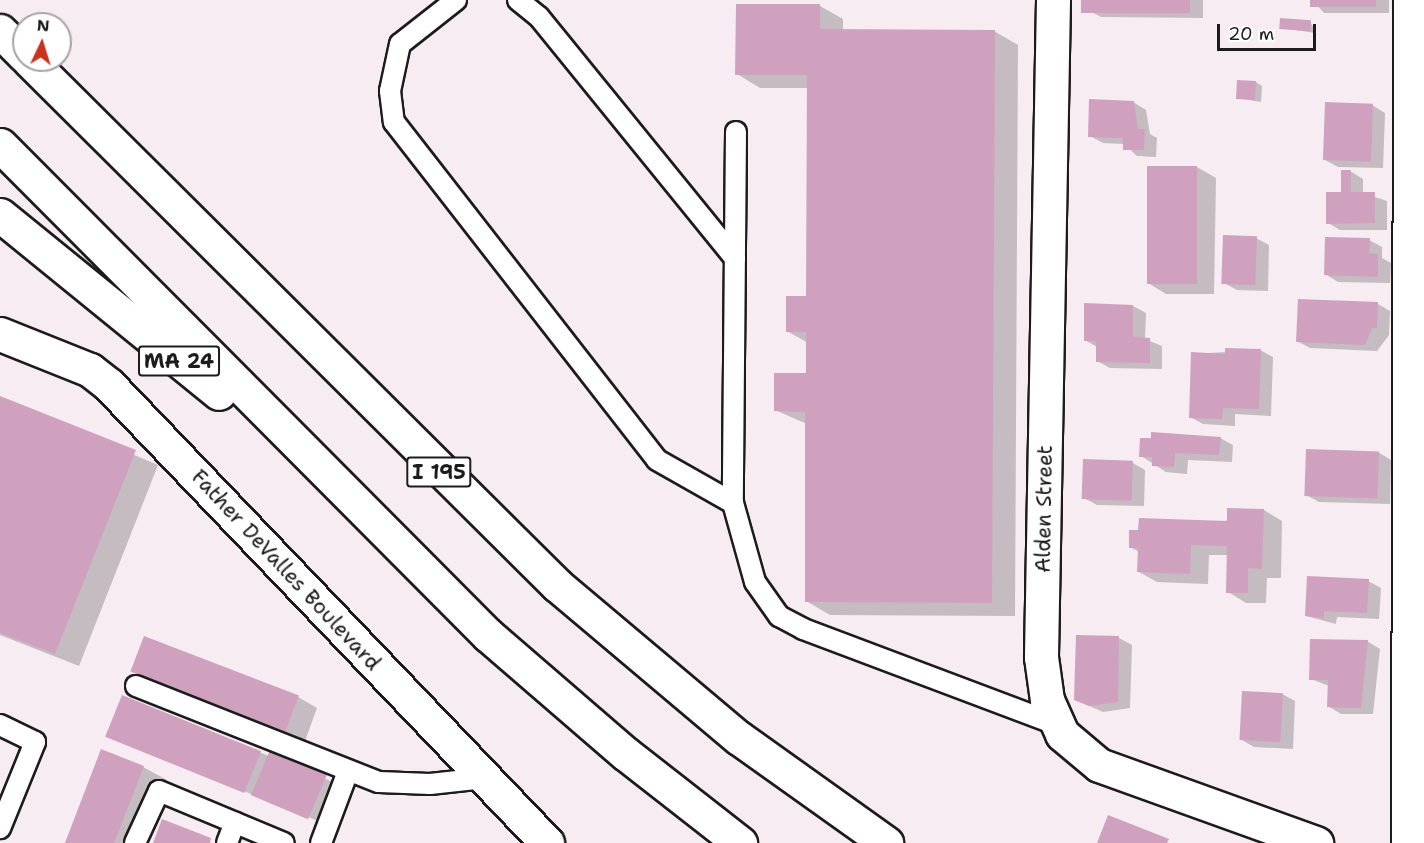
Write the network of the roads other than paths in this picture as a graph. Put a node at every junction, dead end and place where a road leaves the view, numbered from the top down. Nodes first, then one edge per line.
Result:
1 (456, 0) edge
2 (518, 0) edge
3 (1053, 0) edge
4 (1410, 0) edge
5 (0, 31) edge
6 (12, 43) edge
7 (40, 72) edge
8 (736, 132) dead end
9 (0, 145) edge
10 (0, 215) edge
11 (735, 258) junction
12 (0, 334) edge
13 (1417, 342) edge
14 (733, 503) junction
15 (357, 507) junction
16 (1416, 586) edge
17 (136, 686) dead end
18 (1056, 724) junction
19 (0, 725) edge
20 (348, 771) junction
21 (485, 778) junction
22 (235, 822) junction
23 (0, 828) edge
24 (135, 843) edge
25 (227, 843) edge
26 (284, 843) edge
27 (321, 843) edge
28 (547, 843) edge
29 (740, 843) edge
30 (886, 843) edge
31 (1316, 843) edge
32 (1407, 843) edge

1 - 14 lane
2 - 11 lane
3 - 18 main road, Alden Street
4 - 13 main road
5 - 6 main road
7 - 30 main road, I 195
8 - 11 lane
9 - 15 main road
10 - 15 main road, MA 24
11 - 14 lane
12 - 21 main road, Father DeValles Boulevard
13 - 16 main road
14 - 18 lane
15 - 29 main road
16 - 32 main road
17 - 20 lane
18 - 31 main road, Alden Street
19 - 23 lane
20 - 21 lane
20 - 27 lane
21 - 28 main road, Father DeValles Boulevard
22 - 24 lane
22 - 25 lane
22 - 26 lane

